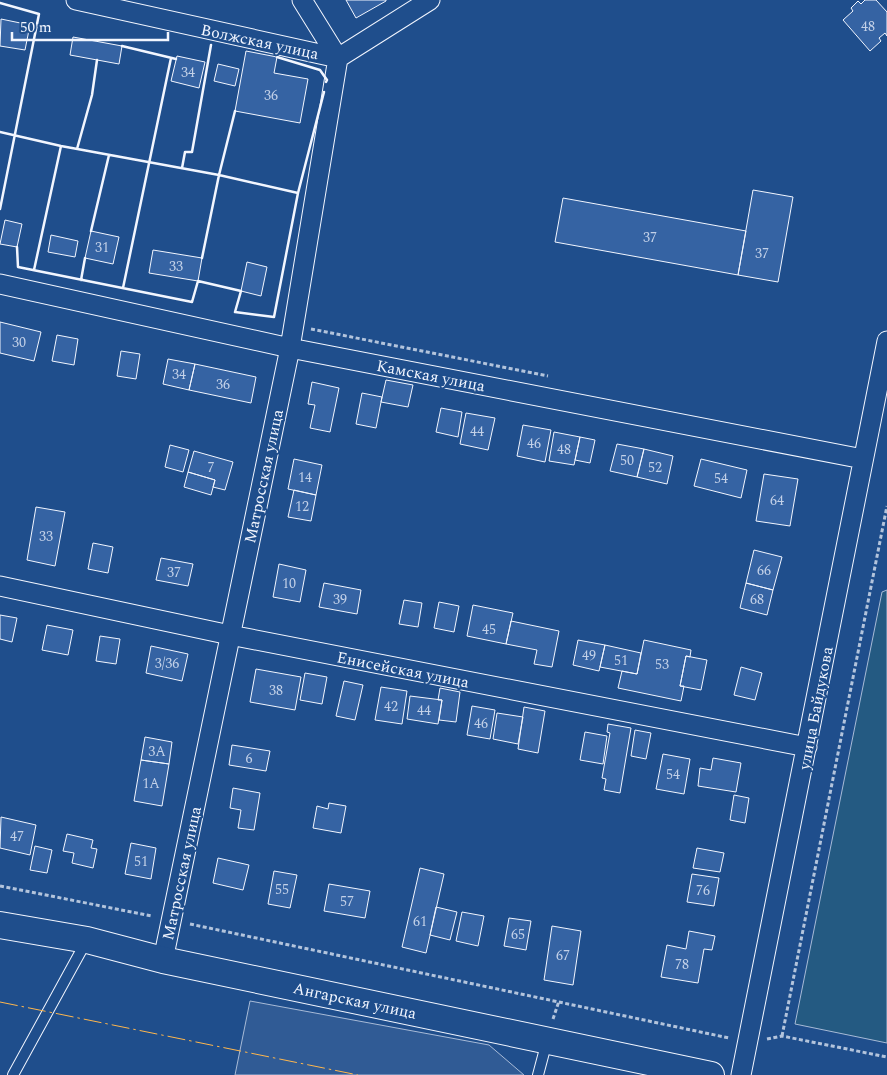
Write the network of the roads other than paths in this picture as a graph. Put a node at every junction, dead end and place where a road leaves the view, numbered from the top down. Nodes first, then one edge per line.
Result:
1 (76, 0) edge
2 (302, 0) edge
3 (430, 0) edge
4 (338, 58) junction
5 (0, 284) edge
6 (887, 341) edge
7 (290, 348) junction
8 (863, 459) junction
9 (0, 586) edge
10 (230, 635) junction
11 (807, 747) junction
12 (0, 925) edge
13 (87, 940) junction
14 (163, 960) junction
15 (547, 1040) junction
16 (12, 1075) edge
17 (538, 1075) edge
18 (711, 1075) edge
19 (741, 1075) edge

1 - 4 street, Волжская улица
2 - 4 street
3 - 4 street, Волжская улица
4 - 7 street, Матросская улица
5 - 7 street, Камская улица
6 - 8 street, улица Байдукова
7 - 8 street, Камская улица
7 - 10 street, Матросская улица
8 - 11 street, улица Байдукова
9 - 10 street, Енисейская улица
10 - 11 street, Енисейская улица
10 - 14 street, Матросская улица
11 - 19 street, улица Байдукова
12 - 13 main road, Ангарская улица
13 - 14 main road, Ангарская улица
13 - 16 lane
14 - 15 main road, Ангарская улица
15 - 17 lane
15 - 18 main road, Ангарская улица

